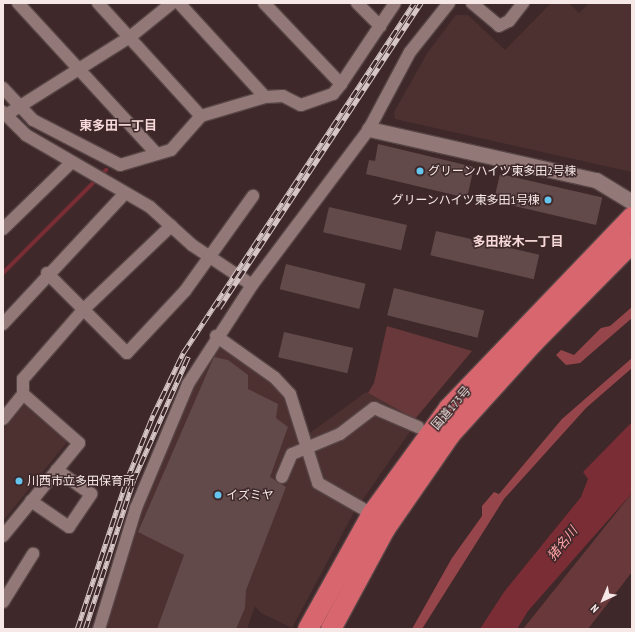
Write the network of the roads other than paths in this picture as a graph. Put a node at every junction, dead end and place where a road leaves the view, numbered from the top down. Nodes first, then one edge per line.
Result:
1 (18, 3) edge
2 (98, 3) edge
3 (172, 3) edge
4 (179, 3) edge
5 (264, 3) edge
6 (357, 3) edge
7 (395, 3) edge
8 (448, 3) edge
9 (472, 3) edge
10 (523, 3) edge
11 (380, 26) junction
12 (130, 37) junction
13 (79, 69) junction
14 (341, 84) junction
15 (3, 88) edge
16 (265, 98) junction
17 (21, 105) junction
18 (5, 114) edge
19 (201, 116) junction
20 (369, 129) junction
21 (157, 154) junction
22 (72, 162) junction
23 (125, 193) junction
24 (253, 196) dead end
25 (632, 202) edge
26 (632, 217) edge
27 (5, 224) edge
28 (171, 226) junction
29 (632, 243) edge
30 (209, 257) junction
31 (47, 273) junction
32 (252, 285) junction
33 (82, 310) junction
34 (3, 324) edge
35 (216, 336) junction
36 (23, 394) junction
37 (3, 419) edge
38 (418, 427) dead end
39 (306, 446) junction
40 (56, 470) junction
41 (282, 476) dead end
42 (31, 502) junction
43 (372, 514) junction
44 (3, 536) edge
45 (33, 554) dead end
46 (3, 602) edge
47 (99, 629) edge
48 (308, 629) edge
49 (331, 629) edge

1 - 13 street
2 - 12 street
3 - 12 street
4 - 16 street
5 - 14 street
6 - 11 street
7 - 11 street
8 - 20 street
9 - 10 street
11 - 14 street
12 - 13 street
12 - 19 street
13 - 17 street
13 - 21 street
14 - 16 street
15 - 17 street
16 - 19 street
17 - 18 street
17 - 21 street
18 - 22 street
19 - 21 street
20 - 25 street
20 - 32 street
22 - 23 street
22 - 27 street
23 - 28 street
23 - 31 street
24 - 30 street
26 - 43 highway, 国道173号
28 - 30 street
28 - 33 street
29 - 49 highway, 国道173号
30 - 32 street
30 - 33 street
31 - 33 street
31 - 34 street
32 - 35 street
33 - 36 street
35 - 39 street
35 - 47 street
36 - 37 street
36 - 40 street
38 - 39 street
39 - 41 street
39 - 43 street
40 - 42 street
40 - 42 street
42 - 44 street
43 - 48 highway, 国道173号
45 - 46 street

